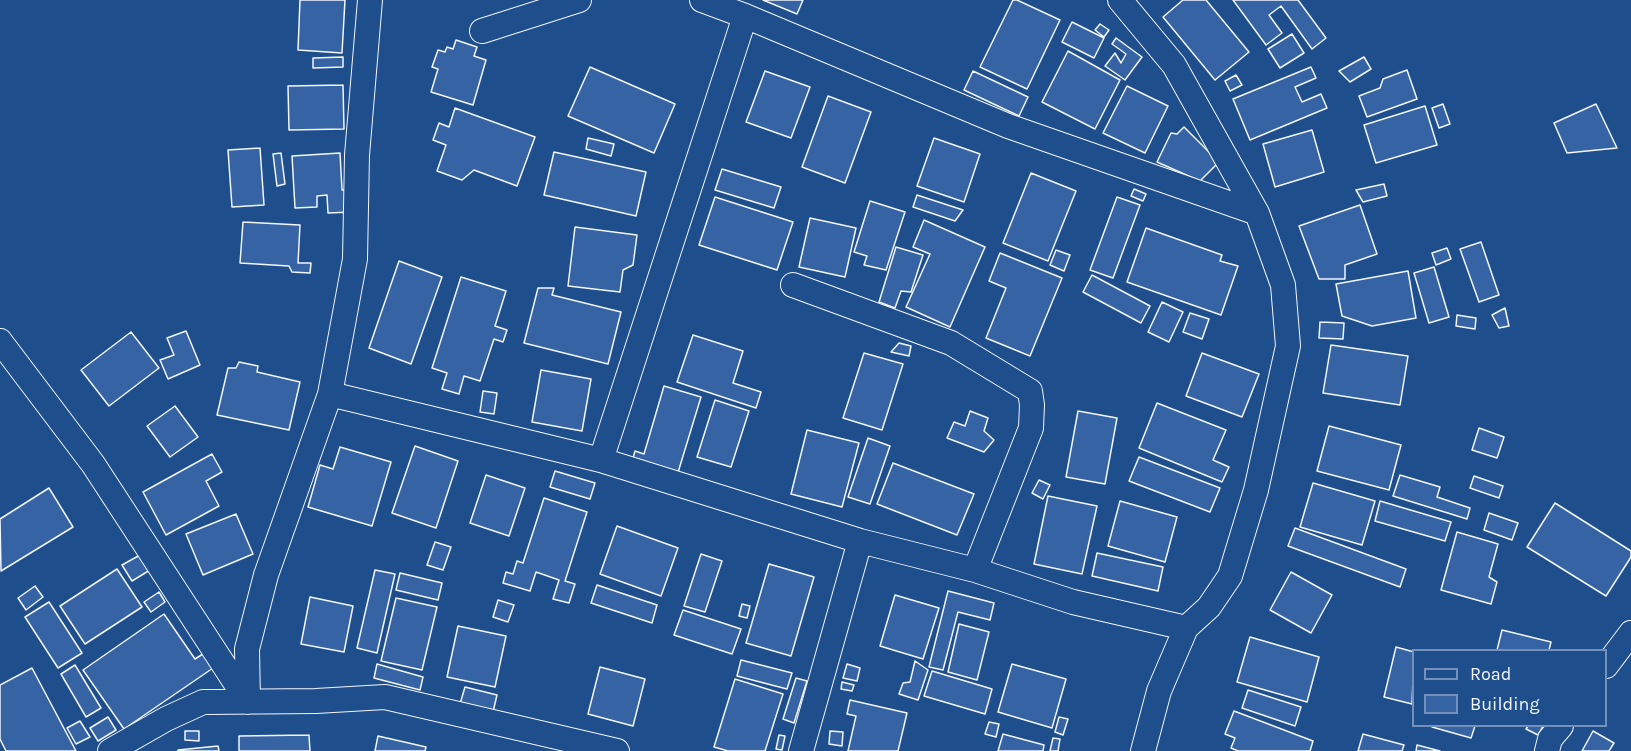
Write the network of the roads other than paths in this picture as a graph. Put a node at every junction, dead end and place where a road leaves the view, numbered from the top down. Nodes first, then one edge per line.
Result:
1 (370, 0) edge
2 (579, 0) edge
3 (702, 0) edge
4 (1120, 0) edge
5 (745, 16) junction
6 (483, 31) dead end
7 (1257, 213) junction
8 (793, 285) dead end
9 (0, 341) edge
10 (330, 394) junction
11 (601, 460) junction
12 (860, 541) junction
13 (975, 570) junction
14 (1186, 628) junction
15 (1631, 633) edge
16 (1607, 663) edge
17 (248, 702) junction
18 (1560, 727) edge
19 (114, 750) edge
20 (617, 751) edge
21 (801, 751) edge
22 (1143, 751) edge
23 (1547, 751) edge

1 - 10 street
2 - 6 street
3 - 5 street
4 - 7 street
5 - 7 street
5 - 11 street
7 - 14 street
8 - 13 street
9 - 17 street
10 - 11 street
10 - 17 street
11 - 12 street
12 - 13 street
12 - 21 street
13 - 14 street
14 - 22 street
15 - 16 street
17 - 19 street
17 - 20 street
18 - 23 street

